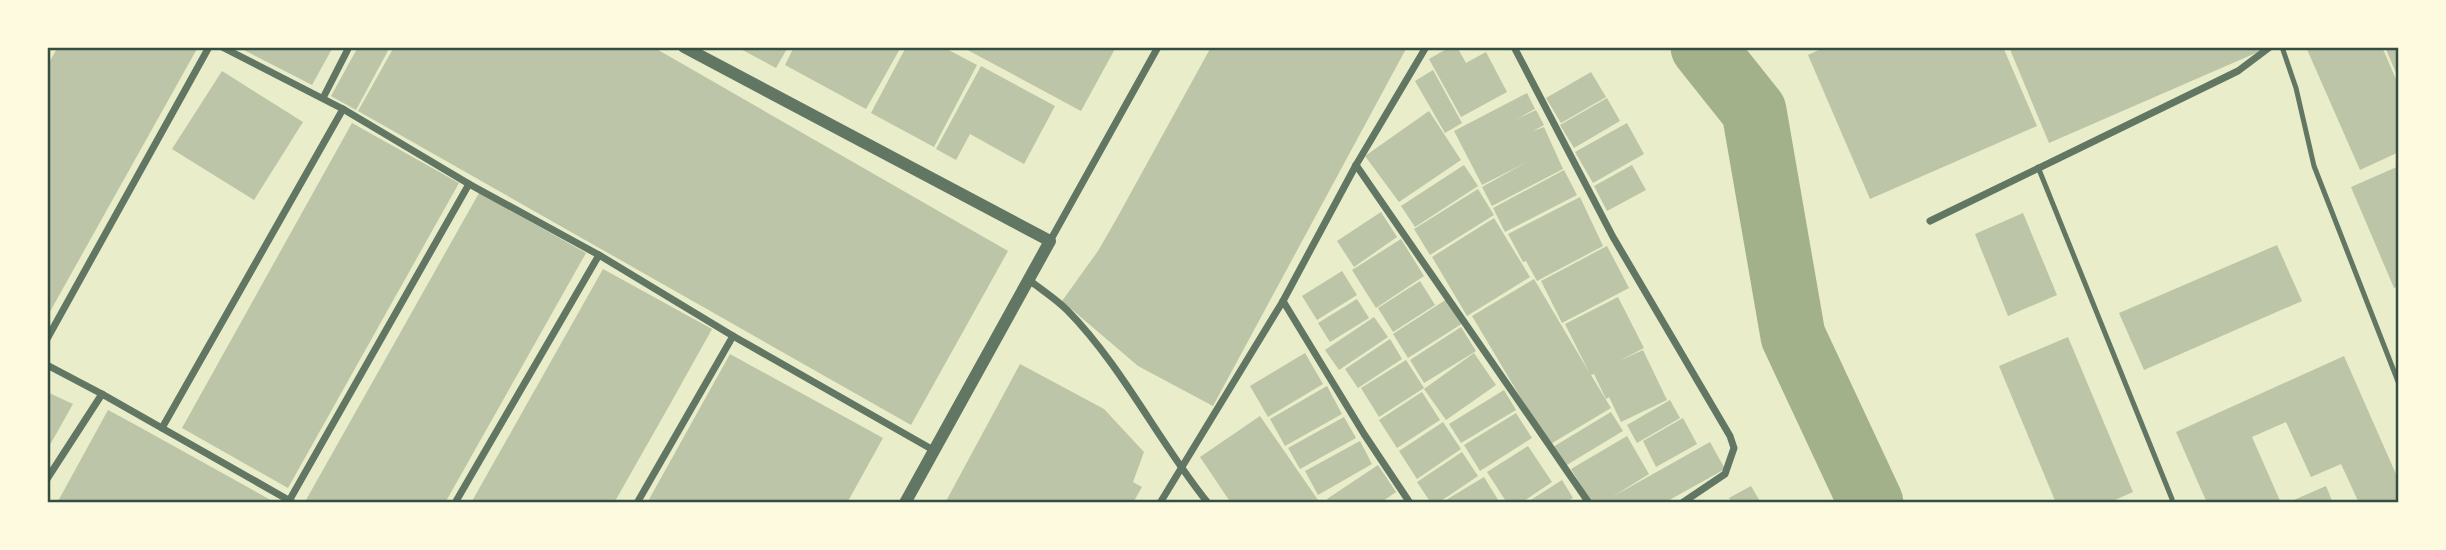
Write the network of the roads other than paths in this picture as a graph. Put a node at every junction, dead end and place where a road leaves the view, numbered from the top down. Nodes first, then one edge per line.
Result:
1 (209, 47) edge
2 (222, 47) edge
3 (349, 47) edge
4 (684, 47) edge
5 (1158, 47) edge
6 (1426, 47) edge
7 (1514, 47) edge
8 (2270, 47) edge
9 (2282, 47) edge
10 (323, 98) junction
11 (343, 109) junction
12 (1356, 166) junction
13 (2038, 167) junction
14 (470, 184) junction
15 (1930, 221) dead end
16 (1050, 240) junction
17 (599, 255) junction
18 (1029, 280) junction
19 (1283, 301) junction
20 (733, 335) junction
21 (47, 339) edge
22 (47, 365) edge
23 (2399, 384) edge
24 (102, 394) junction
25 (162, 428) junction
26 (935, 451) junction
27 (1181, 470) junction
28 (47, 479) edge
29 (2172, 499) dead end
30 (291, 502) edge
31 (455, 503) edge
32 (637, 503) edge
33 (905, 503) edge
34 (1160, 503) edge
35 (1208, 503) edge
36 (1410, 503) edge
37 (1589, 503) edge
38 (1682, 503) edge

1 - 21 street
2 - 10 street
3 - 10 street
4 - 16 street
5 - 16 street
6 - 12 street
7 - 38 street
8 - 13 street
9 - 23 lane
10 - 11 street
11 - 14 street
11 - 25 street
12 - 19 street
12 - 37 street
13 - 15 street
13 - 29 lane
14 - 17 street
14 - 30 street
16 - 18 street
17 - 20 street
17 - 31 street
18 - 26 street
18 - 27 street
19 - 27 street
19 - 36 street
20 - 26 street
20 - 32 street
22 - 24 street
24 - 25 street
24 - 28 street
25 - 30 street
26 - 33 street
27 - 34 street
27 - 35 street

